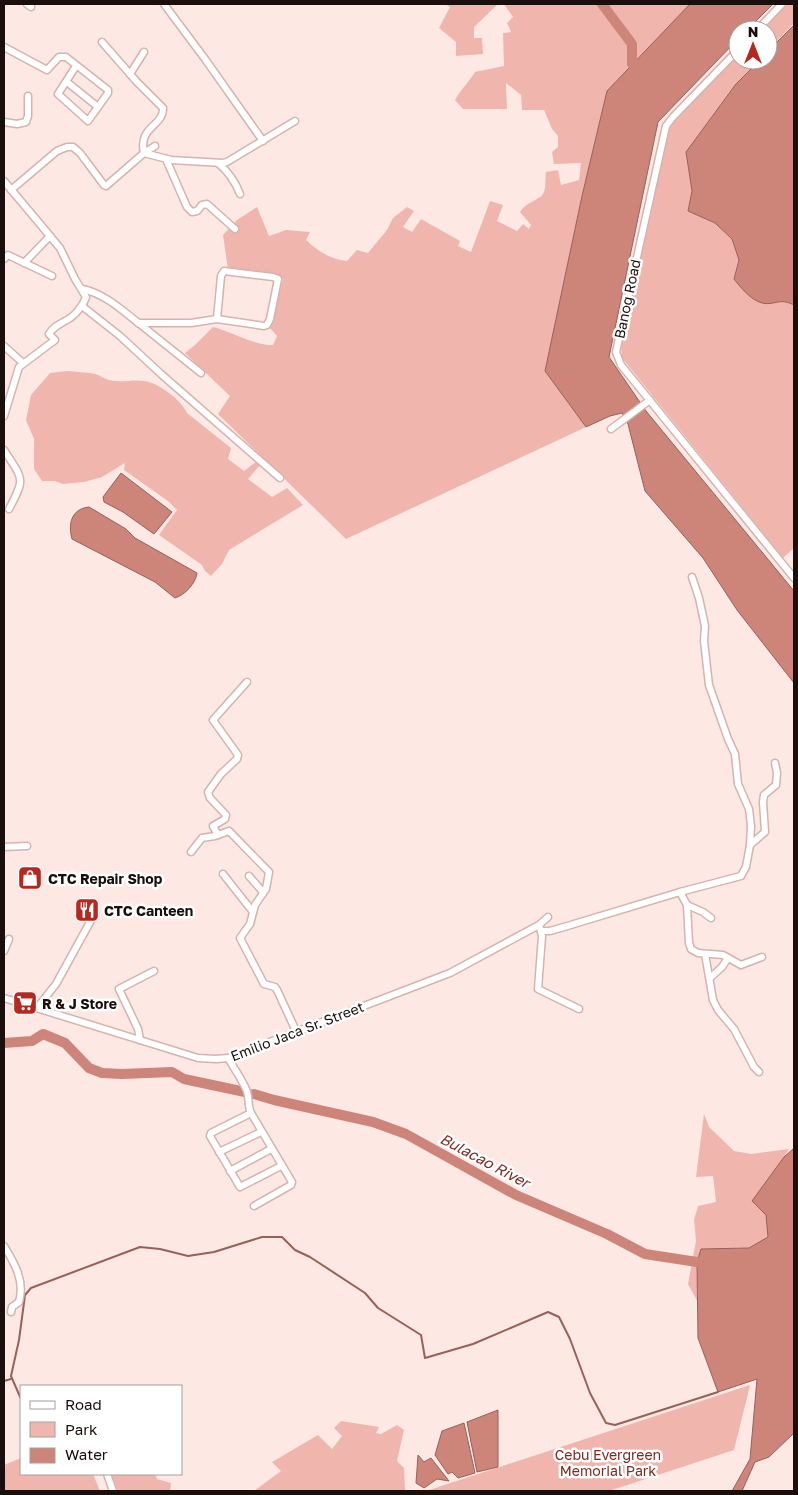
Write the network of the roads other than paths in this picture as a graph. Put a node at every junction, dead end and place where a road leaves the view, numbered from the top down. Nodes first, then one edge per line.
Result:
1 (164, 4) edge
2 (782, 4) edge
3 (767, 20) edge
4 (102, 42) dead end
5 (4, 47) edge
6 (144, 52) dead end
7 (728, 60) edge
8 (76, 66) junction
9 (130, 74) junction
10 (67, 82) junction
11 (28, 96) dead end
12 (98, 106) junction
13 (295, 121) dead end
14 (4, 122) edge
15 (263, 142) junction
16 (156, 146) dead end
17 (144, 153) junction
18 (166, 159) junction
19 (218, 163) junction
20 (4, 181) edge
21 (11, 190) junction
22 (240, 194) dead end
23 (236, 229) dead end
24 (50, 236) junction
25 (4, 259) edge
26 (24, 263) junction
27 (52, 276) dead end
28 (82, 289) junction
29 (82, 306) junction
30 (217, 319) junction
31 (138, 323) junction
32 (5, 351) edge
33 (23, 363) junction
34 (201, 373) dead end
35 (650, 400) junction
36 (4, 414) edge
37 (611, 429) dead end
38 (4, 450) edge
39 (280, 478) dead end
40 (8, 509) dead end
41 (692, 578) dead end
42 (794, 578) edge
43 (247, 682) dead end
44 (775, 763) dead end
45 (218, 835) junction
46 (750, 845) junction
47 (27, 846) dead end
48 (4, 847) edge
49 (192, 852) dead end
50 (224, 874) dead end
51 (249, 876) dead end
52 (263, 892) junction
53 (680, 892) junction
54 (687, 905) junction
55 (253, 912) junction
56 (95, 913) dead end
57 (548, 917) dead end
58 (711, 918) dead end
59 (540, 928) junction
60 (8, 939) dead end
61 (4, 951) edge
62 (705, 954) junction
63 (762, 957) dead end
64 (728, 958) junction
65 (154, 971) dead end
66 (710, 978) junction
67 (4, 998) edge
68 (37, 1008) junction
69 (579, 1009) dead end
70 (296, 1031) junction
71 (140, 1040) junction
72 (228, 1058) junction
73 (759, 1072) dead end
74 (251, 1112) junction
75 (261, 1132) junction
76 (272, 1150) junction
77 (220, 1152) junction
78 (281, 1166) junction
79 (230, 1170) junction
80 (254, 1206) dead end
81 (4, 1246) edge
82 (11, 1312) dead end
83 (107, 1475) edge
84 (113, 1491) edge

1 - 15 street
2 - 3 street
4 - 9 street
5 - 8 street
6 - 9 street
7 - 35 street, Banog Road
8 - 10 street
8 - 12 street
9 - 17 street
10 - 12 street
10 - 12 street
11 - 14 street
13 - 15 street
15 - 19 street
16 - 17 street
17 - 18 street
17 - 21 street
18 - 19 street
18 - 23 street
19 - 22 street
20 - 21 street
21 - 24 street
24 - 26 street
24 - 28 street
25 - 26 street
26 - 27 street
28 - 29 street
28 - 31 street
29 - 33 street
29 - 39 street
30 - 30 street
30 - 31 street
31 - 34 street
32 - 33 street
33 - 36 street
35 - 37 street
35 - 42 street, Banog Road
38 - 40 street
41 - 46 street
43 - 45 street
44 - 46 street
45 - 49 street
45 - 52 street
46 - 53 street
47 - 48 street
50 - 55 street
51 - 52 street
52 - 55 street
53 - 54 street
53 - 59 street
54 - 58 street
54 - 62 street
55 - 70 street
56 - 68 street
57 - 59 street, Emilio Jaca Sr. Street
59 - 69 street
59 - 70 street, Emilio Jaca Sr. Street
60 - 61 street
62 - 64 street
62 - 66 street
63 - 64 street
64 - 66 street
65 - 71 street
66 - 73 street
67 - 68 street, Emilio Jaca Sr. Street
68 - 71 street, Emilio Jaca Sr. Street
70 - 72 street, Emilio Jaca Sr. Street
71 - 72 street, Emilio Jaca Sr. Street
72 - 74 street
74 - 75 street
74 - 77 street
75 - 76 street
75 - 77 street
76 - 78 street
76 - 79 street
77 - 79 street
78 - 79 street
78 - 80 street
81 - 82 street
83 - 84 street

